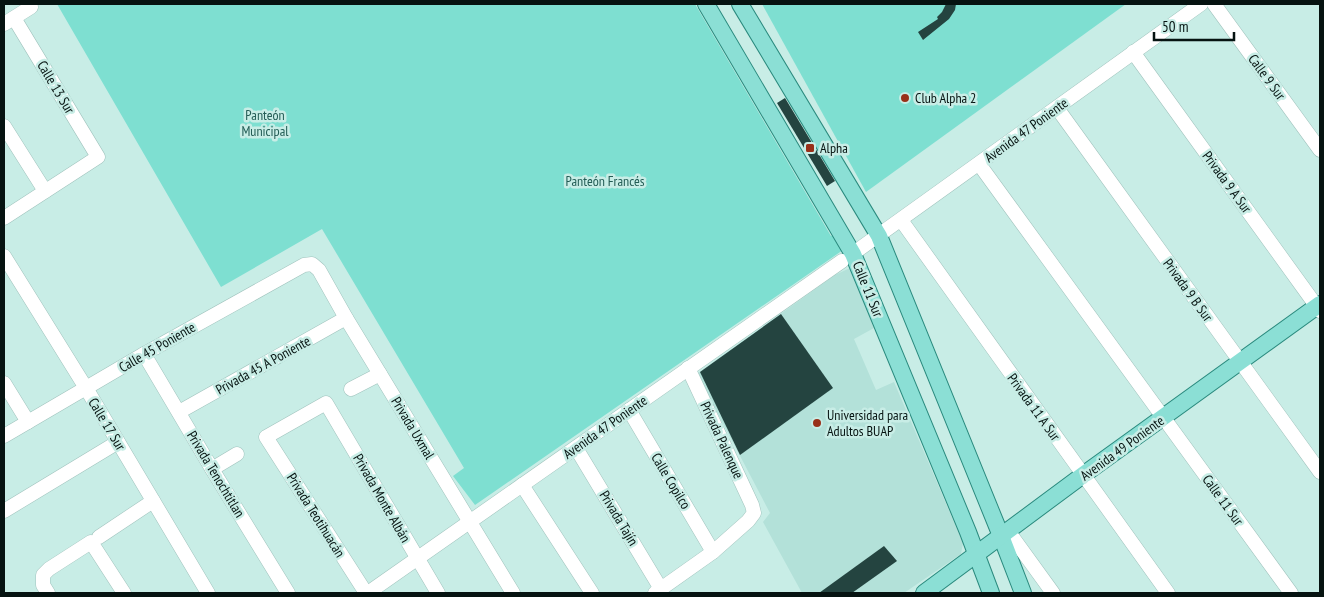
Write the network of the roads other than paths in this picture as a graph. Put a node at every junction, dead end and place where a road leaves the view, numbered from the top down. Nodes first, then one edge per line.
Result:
1 (706, 4) edge
2 (740, 4) edge
3 (1201, 4) edge
4 (1214, 4) edge
5 (1225, 4) edge
6 (31, 7) dead end
7 (9, 21) edge
8 (1133, 52) junction
9 (1057, 108) junction
10 (4, 126) edge
11 (1320, 135) edge
12 (1320, 150) edge
13 (978, 164) junction
14 (45, 191) junction
15 (4, 218) edge
16 (901, 220) junction
17 (879, 236) junction
18 (4, 256) edge
19 (849, 257) junction
20 (312, 264) joint
21 (1319, 307) edge
22 (346, 318) junction
23 (144, 354) junction
24 (1240, 362) junction
25 (688, 368) junction
26 (380, 374) junction
27 (4, 383) edge
28 (86, 388) junction
29 (351, 389) dead end
30 (629, 410) junction
31 (180, 412) junction
32 (1163, 418) junction
33 (28, 422) junction
34 (4, 436) edge
35 (266, 437) joint
36 (118, 442) junction
37 (576, 448) junction
38 (237, 454) dead end
39 (212, 469) junction
40 (1320, 472) edge
41 (1083, 475) junction
42 (522, 485) junction
43 (153, 501) junction
44 (4, 511) edge
45 (470, 522) junction
46 (1004, 534) junction
47 (95, 539) junction
48 (713, 552) junction
49 (977, 554) junction
50 (417, 559) junction
51 (1031, 563) junction
52 (1016, 574) junction
53 (658, 591) edge
54 (48, 593) edge
55 (124, 593) edge
56 (208, 593) edge
57 (288, 593) edge
58 (366, 593) edge
59 (438, 593) edge
60 (513, 593) edge
61 (592, 593) edge
62 (924, 593) edge
63 (991, 593) edge
64 (1023, 593) edge
65 (1053, 593) edge
66 (1168, 593) edge
67 (1291, 593) edge

1 - 19 main road, Calle 11 Sur
2 - 17 main road
3 - 8 street, Avenida 47 Poniente
4 - 12 street, Calle 9 Sur
5 - 11 street, Calle 9 Sur
6 - 7 street
7 - 14 street, Calle 13 Sur
8 - 9 street, Avenida 47 Poniente
8 - 21 street, Privada 9 A Sur
9 - 13 street, Avenida 47 Poniente
9 - 24 street, Privada 9 B Sur
10 - 14 street
13 - 16 street, Avenida 47 Poniente
13 - 32 street, Calle 11 Sur
14 - 15 street
16 - 17 street, Avenida 47 Poniente
16 - 41 street, Privada 11 A Sur
17 - 19 street, Avenida 47 Poniente
17 - 46 main road
18 - 28 street, Calle 17 Sur
19 - 25 street, Avenida 47 Poniente
19 - 49 main road, Calle 11 Sur
20 - 22 street, Privada Uxmal
20 - 23 street, Calle 45 Poniente
21 - 24 main road, Avenida 49 Poniente
22 - 26 street, Privada Uxmal
22 - 31 street, Privada 45 A Poniente
23 - 28 street, Calle 45 Poniente
23 - 31 street, Privada Tenochtitlan
24 - 32 main road, Avenida 49 Poniente
24 - 40 street, Privada 9 B Sur
25 - 30 street, Avenida 47 Poniente
25 - 48 street, Privada Palenque
26 - 29 street
26 - 45 street, Privada Uxmal
27 - 33 street
28 - 33 street, Calle 45 Poniente
28 - 36 street, Calle 17 Sur
30 - 37 street, Avenida 47 Poniente
30 - 48 street, Calle Copilco
31 - 39 street, Privada Tenochtitlan
32 - 41 main road, Avenida 49 Poniente
32 - 67 street, Calle 11 Sur
33 - 34 street, Calle 45 Poniente
35 - 50 street, Privada Monte Albán
35 - 58 street, Privada Teotihuacán
36 - 43 street, Calle 17 Sur
36 - 44 street
37 - 42 street, Avenida 47 Poniente
37 - 53 street, Privada Tajín
38 - 39 street
39 - 57 street, Privada Tenochtitlan
41 - 46 main road, Avenida 49 Poniente
41 - 66 street, Privada 11 A Sur
42 - 45 street, Avenida 47 Poniente
42 - 61 street
43 - 47 street
43 - 56 street, Calle 17 Sur
45 - 50 street, Avenida 47 Poniente
45 - 60 street, Privada Uxmal
46 - 49 main road, Avenida 49 Poniente
46 - 51 street
46 - 52 main road
47 - 54 street
47 - 55 street
48 - 53 street
49 - 62 main road, Avenida 49 Poniente
49 - 63 main road, Calle 11 Sur
50 - 58 street, Avenida 47 Poniente
50 - 59 street, Privada Monte Albán
51 - 52 street
51 - 65 street
52 - 64 main road

